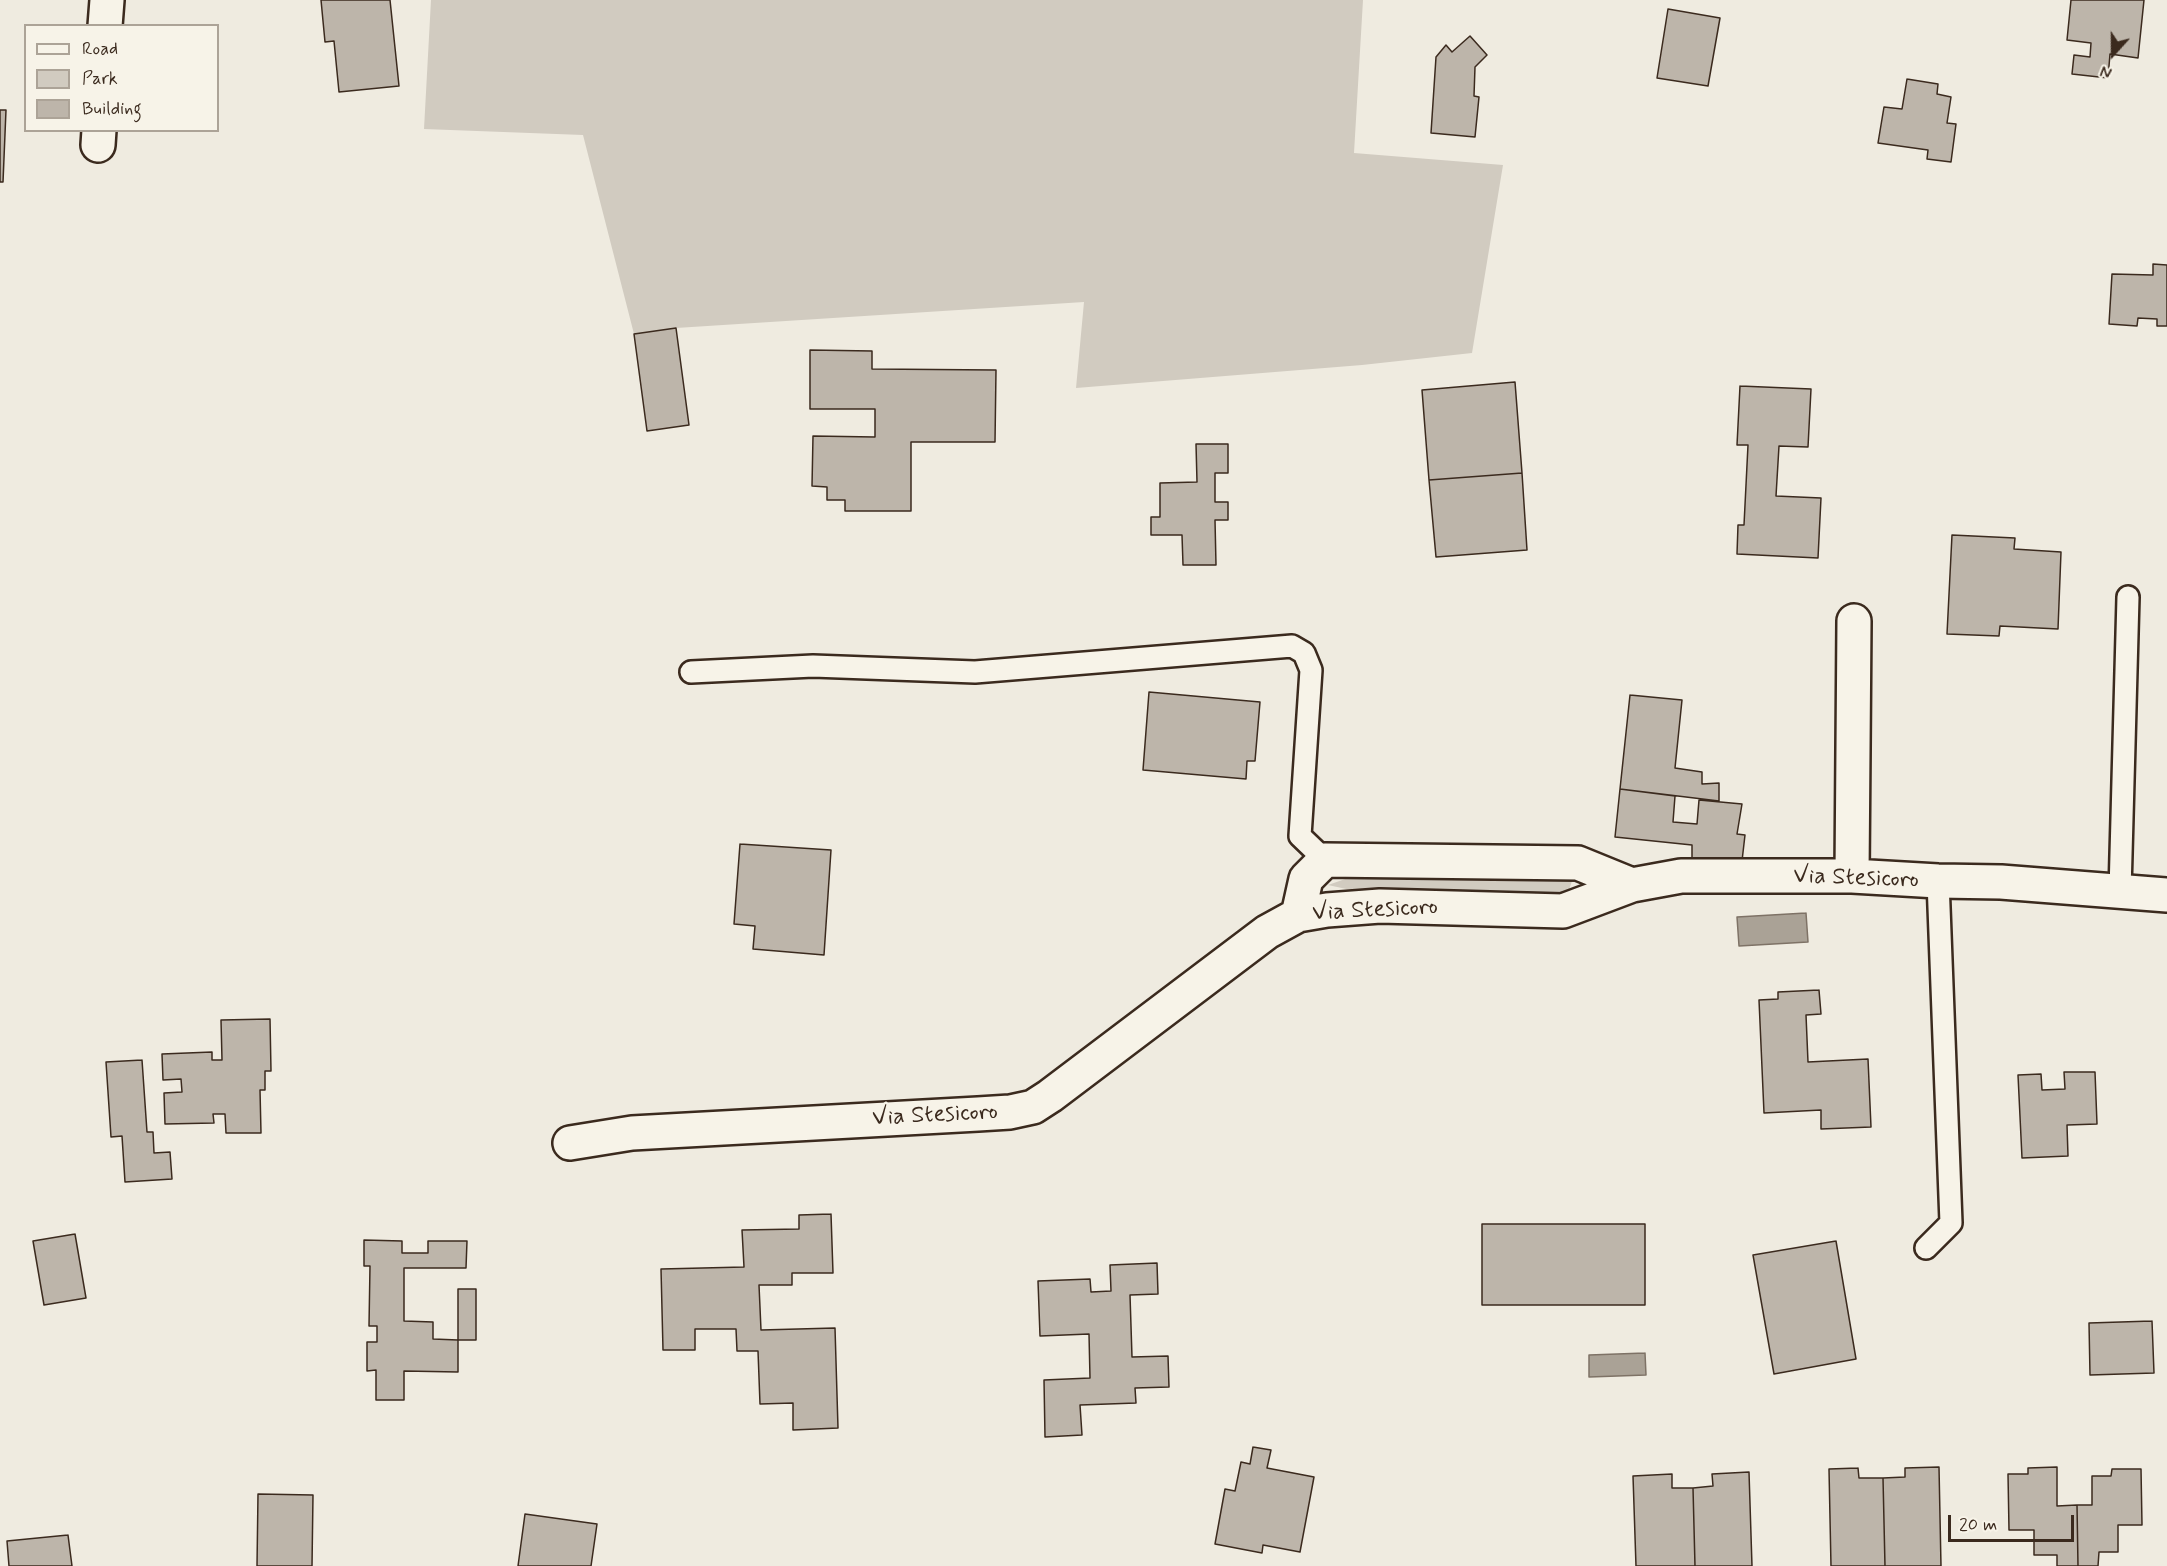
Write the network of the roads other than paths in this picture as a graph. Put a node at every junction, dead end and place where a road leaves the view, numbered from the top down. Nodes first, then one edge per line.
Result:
1 (107, 0) edge
2 (105, 24) edge
3 (2128, 597) dead end
4 (1854, 621) dead end
5 (691, 672) dead end
6 (1325, 860) junction
7 (1852, 876) junction
8 (1938, 882) junction
9 (1632, 885) junction
10 (2120, 891) junction
11 (2167, 895) edge
12 (1298, 915) junction
13 (570, 1143) dead end
14 (1926, 1248) dead end

1 - 2 street
3 - 10 lane
4 - 7 street
5 - 6 lane
6 - 9 street
6 - 12 street
7 - 8 street, Via Stesicoro
7 - 9 street, Via Stesicoro
8 - 10 street, Via Stesicoro
8 - 14 lane
9 - 12 street, Via Stesicoro
10 - 11 street, Via Stesicoro
12 - 13 street, Via Stesicoro

